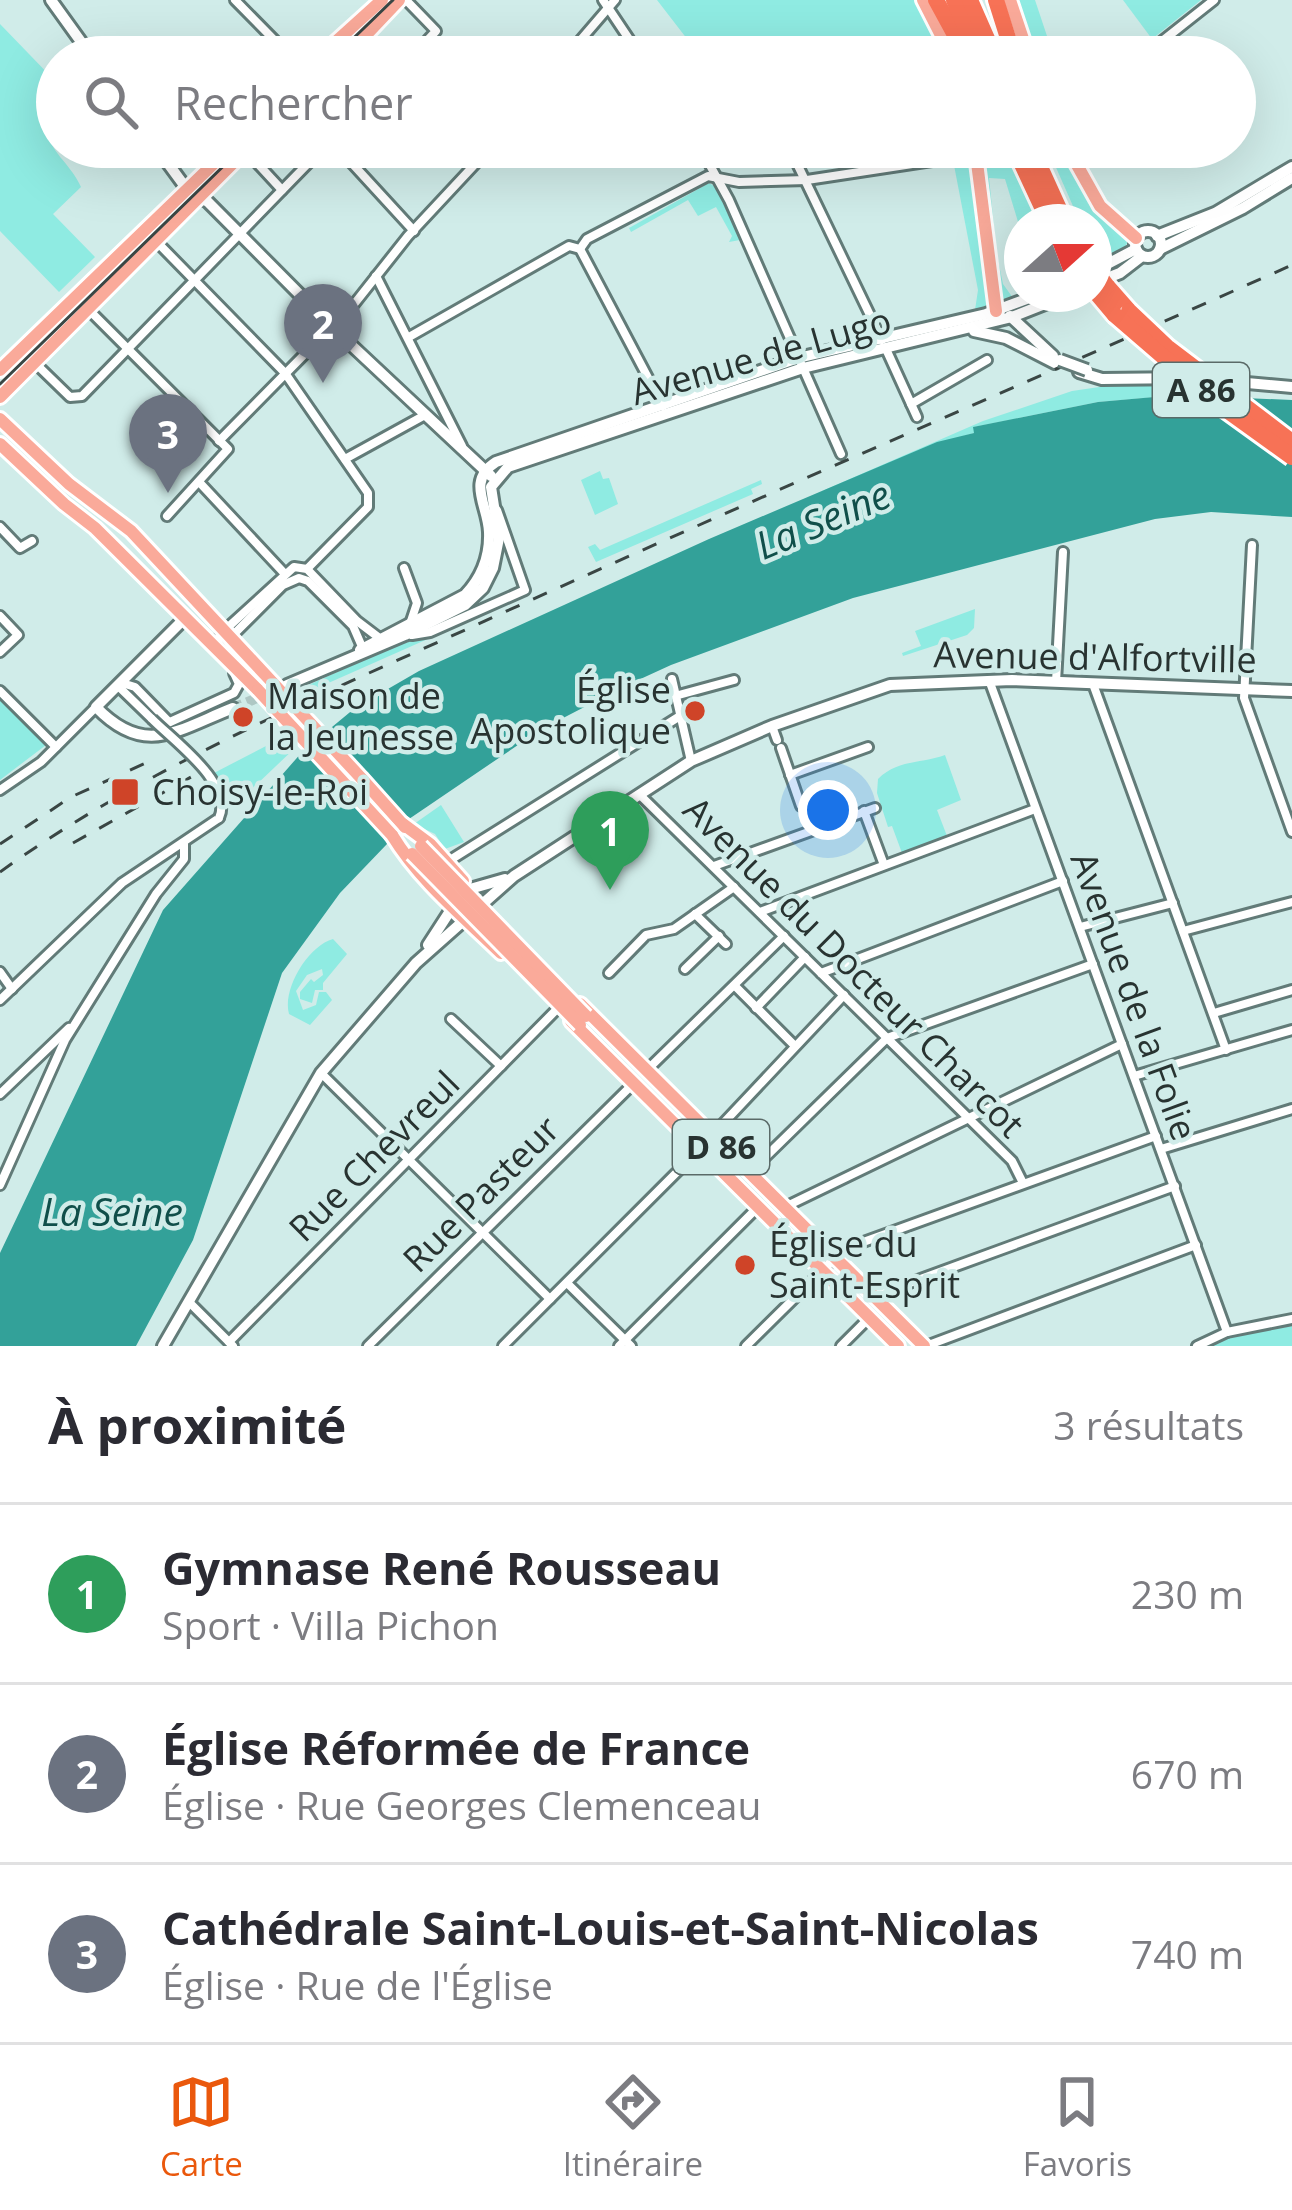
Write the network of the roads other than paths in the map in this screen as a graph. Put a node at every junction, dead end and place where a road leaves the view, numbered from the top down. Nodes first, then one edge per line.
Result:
1 (51, 0) edge
2 (235, 0) edge
3 (402, 0) edge
4 (923, 0) edge
5 (936, 0) edge
6 (954, 0) edge
7 (970, 0) edge
8 (996, 0) edge
9 (1010, 0) edge
10 (1214, 0) edge
11 (380, 1) edge
12 (608, 3) edge
13 (77, 36) edge
14 (270, 36) edge
15 (342, 36) edge
16 (366, 36) edge
17 (432, 36) edge
18 (582, 36) edge
19 (628, 36) edge
20 (941, 36) edge
21 (956, 36) edge
22 (969, 36) edge
23 (986, 36) edge
24 (1007, 36) edge
25 (1022, 36) edge
26 (1169, 36) edge
27 (1292, 166) edge
28 (171, 168) edge
29 (214, 168) edge
30 (226, 168) edge
31 (261, 168) edge
32 (303, 168) edge
33 (356, 168) edge
34 (471, 168) edge
35 (712, 168) edge
36 (801, 168) edge
37 (886, 168) edge
38 (975, 168) edge
39 (1027, 168) edge
40 (1039, 168) edge
41 (1045, 168) edge
42 (1077, 168) edge
43 (718, 178) junction
44 (1292, 178) edge
45 (808, 180) junction
46 (186, 188) junction
47 (282, 190) junction
48 (207, 191) junction
49 (1049, 204) edge
50 (1052, 204) edge
51 (1054, 204) edge
52 (414, 231) junction
53 (240, 234) junction
54 (156, 241) junction
55 (1159, 242) junction
56 (1138, 248) junction
57 (580, 249) junction
58 (1112, 261) edge
59 (376, 276) junction
60 (1112, 278) edge
61 (194, 280) junction
62 (1112, 303) edge
63 (87, 308) junction
64 (1007, 312) edge
65 (1010, 312) edge
66 (1122, 313) junction
67 (1003, 314) junction
68 (330, 329) junction
69 (964, 330) junction
70 (409, 337) junction
71 (1006, 338) junction
72 (884, 344) junction
73 (128, 349) junction
74 (987, 360) dead end
75 (33, 361) junction
76 (1057, 362) junction
77 (801, 363) junction
78 (0, 370) edge
79 (286, 373) junction
80 (1292, 384) edge
81 (2, 394) edge
82 (911, 404) junction
83 (663, 406) junction
84 (425, 415) junction
85 (916, 416) dead end
86 (0, 419) edge
87 (13, 432) junction
88 (219, 441) junction
89 (1292, 442) edge
90 (0, 444) edge
91 (462, 447) junction
92 (841, 454) dead end
93 (1292, 457) edge
94 (345, 459) junction
95 (486, 475) junction
96 (200, 482) junction
97 (492, 499) junction
98 (167, 516) dead end
99 (0, 527) edge
100 (32, 541) dead end
101 (1252, 545) dead end
102 (1063, 552) dead end
103 (404, 568) dead end
104 (308, 569) junction
105 (287, 576) junction
106 (417, 603) junction
107 (430, 613) junction
108 (0, 616) edge
109 (188, 621) junction
110 (411, 621) junction
111 (228, 633) junction
112 (405, 635) junction
113 (383, 641) junction
114 (364, 651) junction
115 (0, 652) edge
116 (222, 654) junction
117 (672, 679) dead end
118 (734, 680) dead end
119 (989, 680) junction
120 (1056, 682) junction
121 (120, 684) junction
122 (280, 684) junction
123 (1093, 684) junction
124 (1244, 689) junction
125 (0, 691) edge
126 (1292, 691) edge
127 (675, 696) junction
128 (96, 706) junction
129 (232, 708) tunnel mouth
130 (680, 716) junction
131 (169, 722) junction
132 (772, 726) junction
133 (142, 736) junction
134 (56, 747) junction
135 (868, 747) dead end
136 (692, 761) junction
137 (790, 775) junction
138 (0, 790) edge
139 (640, 795) junction
140 (801, 806) dead end
141 (1035, 808) junction
142 (404, 824) junction
143 (1292, 832) edge
144 (392, 835) junction
145 (184, 844) junction
146 (446, 863) junction
147 (884, 865) junction
148 (714, 866) junction
149 (514, 876) junction
150 (1063, 881) junction
151 (734, 886) junction
152 (470, 889) junction
153 (1173, 902) junction
154 (1292, 902) edge
155 (482, 903) junction
156 (452, 908) junction
157 (760, 912) junction
158 (695, 914) junction
159 (466, 920) junction
160 (1080, 927) junction
161 (1184, 931) junction
162 (784, 936) junction
163 (806, 957) junction
164 (421, 959) junction
165 (1093, 964) junction
166 (685, 969) dead end
167 (0, 972) edge
168 (821, 973) junction
169 (609, 974) dead end
170 (735, 986) junction
171 (12, 989) junction
172 (1292, 990) edge
173 (844, 995) junction
174 (0, 1000) edge
175 (558, 1008) junction
176 (756, 1008) junction
177 (1214, 1012) junction
178 (451, 1018) dead end
179 (583, 1021) junction
180 (75, 1024) junction
181 (1292, 1030) edge
182 (611, 1036) junction
183 (887, 1038) junction
184 (594, 1044) junction
185 (1122, 1044) junction
186 (796, 1048) junction
187 (1226, 1050) junction
188 (45, 1051) junction
189 (56, 1060) junction
190 (501, 1066) junction
191 (646, 1070) junction
192 (321, 1073) junction
193 (1134, 1076) junction
194 (634, 1083) junction
195 (0, 1094) edge
196 (1292, 1109) edge
197 (968, 1118) junction
198 (1156, 1136) junction
199 (716, 1141) junction
200 (701, 1148) junction
201 (1161, 1149) junction
202 (410, 1160) junction
203 (748, 1173) junction
204 (1023, 1183) junction
205 (0, 1184) edge
206 (1174, 1186) junction
207 (759, 1206) junction
208 (788, 1212) junction
209 (483, 1232) junction
210 (1196, 1245) junction
211 (834, 1255) junction
212 (821, 1270) junction
213 (567, 1283) junction
214 (874, 1296) junction
215 (550, 1298) junction
216 (189, 1301) junction
217 (869, 1318) junction
218 (1292, 1319) edge
219 (1227, 1332) junction
220 (231, 1344) edge
221 (625, 1344) edge
222 (164, 1346) edge
223 (368, 1346) edge
224 (503, 1346) edge
225 (746, 1346) edge
226 (841, 1346) edge
227 (898, 1346) edge
228 (925, 1346) edge
229 (1197, 1346) edge

1 - 13 main road
2 - 14 street
3 - 16 main road
3 - 17 street
4 - 20 main road
5 - 21 highway
6 - 22 highway
7 - 23 highway
8 - 24 highway
9 - 25 main road
10 - 26 street
11 - 15 main road
12 - 18 street
12 - 19 street
27 - 55 main road
28 - 46 main road
29 - 46 main road
30 - 48 main road
31 - 47 street
32 - 47 street
33 - 52 street
34 - 52 street
35 - 43 street
36 - 45 street
37 - 45 street
38 - 67 main road
39 - 49 highway
40 - 50 highway
41 - 51 highway
42 - 56 main road
43 - 45 street
43 - 57 street
43 - 77 street
44 - 55 main road
45 - 72 street
46 - 48 main road
46 - 78 main road
47 - 53 street
48 - 53 main road
48 - 54 main road
52 - 59 street
53 - 61 street
53 - 68 main road
54 - 61 street
54 - 63 main road
55 - 56 main road
55 - 56 main road
56 - 58 main road
56 - 60 main road
57 - 70 street
57 - 83 street
59 - 68 street
59 - 70 street
61 - 73 street
61 - 79 street
62 - 66 highway, A 86
63 - 73 street
63 - 75 main road
64 - 67 main road, Avenue de Lugo
65 - 67 main road, Avenue de Lugo
66 - 89 highway, A 86, bridge
66 - 93 highway, A 86, bridge
67 - 69 main road, Avenue de Lugo
67 - 71 main road
67 - 72 main road, Avenue de Lugo
67 - 76 main road
68 - 79 street
68 - 84 main road
69 - 71 main road
69 - 72 main road, Avenue de Lugo
70 - 91 street
71 - 76 main road
72 - 77 main road, Avenue de Lugo
72 - 82 street
73 - 75 street
73 - 88 street
74 - 82 street
75 - 81 main road
76 - 80 main road, bridge
77 - 83 main road, Avenue de Lugo
77 - 92 street
77 - 95 main road, Avenue de Lugo
79 - 88 street
79 - 94 street
81 - 87 main road
82 - 85 street
83 - 95 main road, Avenue de Lugo
84 - 91 main road
84 - 94 street
86 - 87 main road, D 86
87 - 111 main road, D 86
88 - 96 street
90 - 109 main road, D 86
91 - 95 main road
94 - 104 street
95 - 97 main road
95 - 107 main road
96 - 98 street
96 - 105 street
97 - 112 main road
97 - 112 street
99 - 100 street
101 - 124 street
102 - 120 street
103 - 106 street
104 - 105 street
104 - 113 street
105 - 111 street
105 - 114 street
106 - 107 street
106 - 110 street
107 - 110 main road
108 - 115 street
109 - 116 main road, D 86
109 - 121 main road
109 - 131 street
110 - 113 main road
111 - 116 street
111 - 122 main road, D 86
112 - 113 main road
113 - 114 main road
114 - 122 main road
116 - 144 main road, D 86, bridge
117 - 127 street
118 - 127 street
119 - 120 main road, Avenue d'Alfortville
119 - 132 main road, Avenue d'Alfortville
119 - 141 street, Avenue de la Folie
120 - 123 main road, Avenue d'Alfortville
121 - 128 main road
121 - 131 street
121 - 145 street, bridge
122 - 142 main road, D 86, bridge
123 - 124 main road, Avenue d'Alfortville
123 - 153 street
124 - 126 main road, Avenue d'Alfortville
124 - 143 street
125 - 134 street
127 - 130 street
128 - 133 main road
128 - 134 street
129 - 133 main road
130 - 136 street
130 - 146 street
131 - 133 street
132 - 136 main road, Avenue d'Alfortville
132 - 137 street
134 - 138 street
135 - 137 street
136 - 139 main road, Avenue d'Alfortville
137 - 140 street
139 - 148 street, Avenue du Docteur Charcot
139 - 149 main road, Avenue d'Alfortville
141 - 147 street
141 - 150 street, Avenue de la Folie
142 - 146 main road, D 86
142 - 179 main road, D 86, bridge
144 - 156 main road, D 86, bridge
144 - 179 main road, D 86, bridge
145 - 171 street
145 - 180 street
146 - 152 main road, D 86
147 - 148 street
147 - 157 street
148 - 151 street, Avenue du Docteur Charcot
149 - 152 main road, Avenue d'Alfortville
149 - 155 main road, Avenue d'Alfortville
150 - 160 street, Avenue de la Folie
150 - 168 street
151 - 157 street, Avenue du Docteur Charcot
151 - 158 street
152 - 155 main road, D 86
152 - 156 main road
153 - 160 street
153 - 161 street
154 - 161 street
155 - 159 main road, Avenue d'Alfortville
155 - 182 main road, D 86
156 - 159 main road, D 86
156 - 164 main road
157 - 162 street, Avenue du Docteur Charcot
158 - 166 street
158 - 169 street
159 - 164 main road, Avenue d'Alfortville
159 - 175 main road, D 86
160 - 165 street, Avenue de la Folie
161 - 177 street
162 - 163 street, Avenue du Docteur Charcot
162 - 170 street
163 - 168 street, Avenue du Docteur Charcot
163 - 176 street
164 - 192 main road
165 - 183 street
165 - 185 street, Avenue de la Folie
167 - 171 street
168 - 173 street, Avenue du Docteur Charcot
170 - 176 street
170 - 191 street
171 - 174 street
172 - 177 street
173 - 183 street, Avenue du Docteur Charcot
173 - 186 street
175 - 184 main road, D 86
175 - 190 street, Rue Chevreul
176 - 186 street
177 - 187 street
178 - 190 street
179 - 182 main road, D 86
179 - 184 main road, D 86
180 - 188 street
180 - 189 street
181 - 187 street
182 - 191 main road, D 86
183 - 197 street, Avenue du Docteur Charcot
183 - 203 street
184 - 194 main road, D 86
185 - 193 street, Avenue de la Folie
185 - 197 street
186 - 199 street
187 - 193 street
188 - 189 street
188 - 195 street
189 - 205 street
190 - 202 street, Rue Chevreul
191 - 199 main road, D 86
192 - 202 street
192 - 216 main road
193 - 198 street, Avenue de la Folie
194 - 200 main road, D 86
194 - 209 street, Rue Pasteur
196 - 201 street
197 - 204 street, Avenue du Docteur Charcot
197 - 208 street
198 - 201 street, Avenue de la Folie
198 - 204 street
199 - 203 main road, D 86
200 - 207 main road, D 86
200 - 213 street
201 - 206 street, Avenue de la Folie
202 - 209 street
202 - 220 street, Rue Chevreul
203 - 208 main road, D 86
204 - 211 street
206 - 210 street, Avenue de la Folie
206 - 214 street
207 - 212 main road, D 86
207 - 221 street
208 - 211 main road, D 86
209 - 215 street
209 - 223 street, Rue Pasteur
210 - 219 street, Avenue de la Folie
210 - 228 street
211 - 212 street
211 - 214 main road, D 86
212 - 217 main road, D 86
212 - 225 street
213 - 215 street
213 - 221 street
214 - 228 main road, D 86
215 - 224 street
216 - 220 street
216 - 222 main road
217 - 226 street
217 - 227 main road, D 86
218 - 219 street
219 - 229 street

